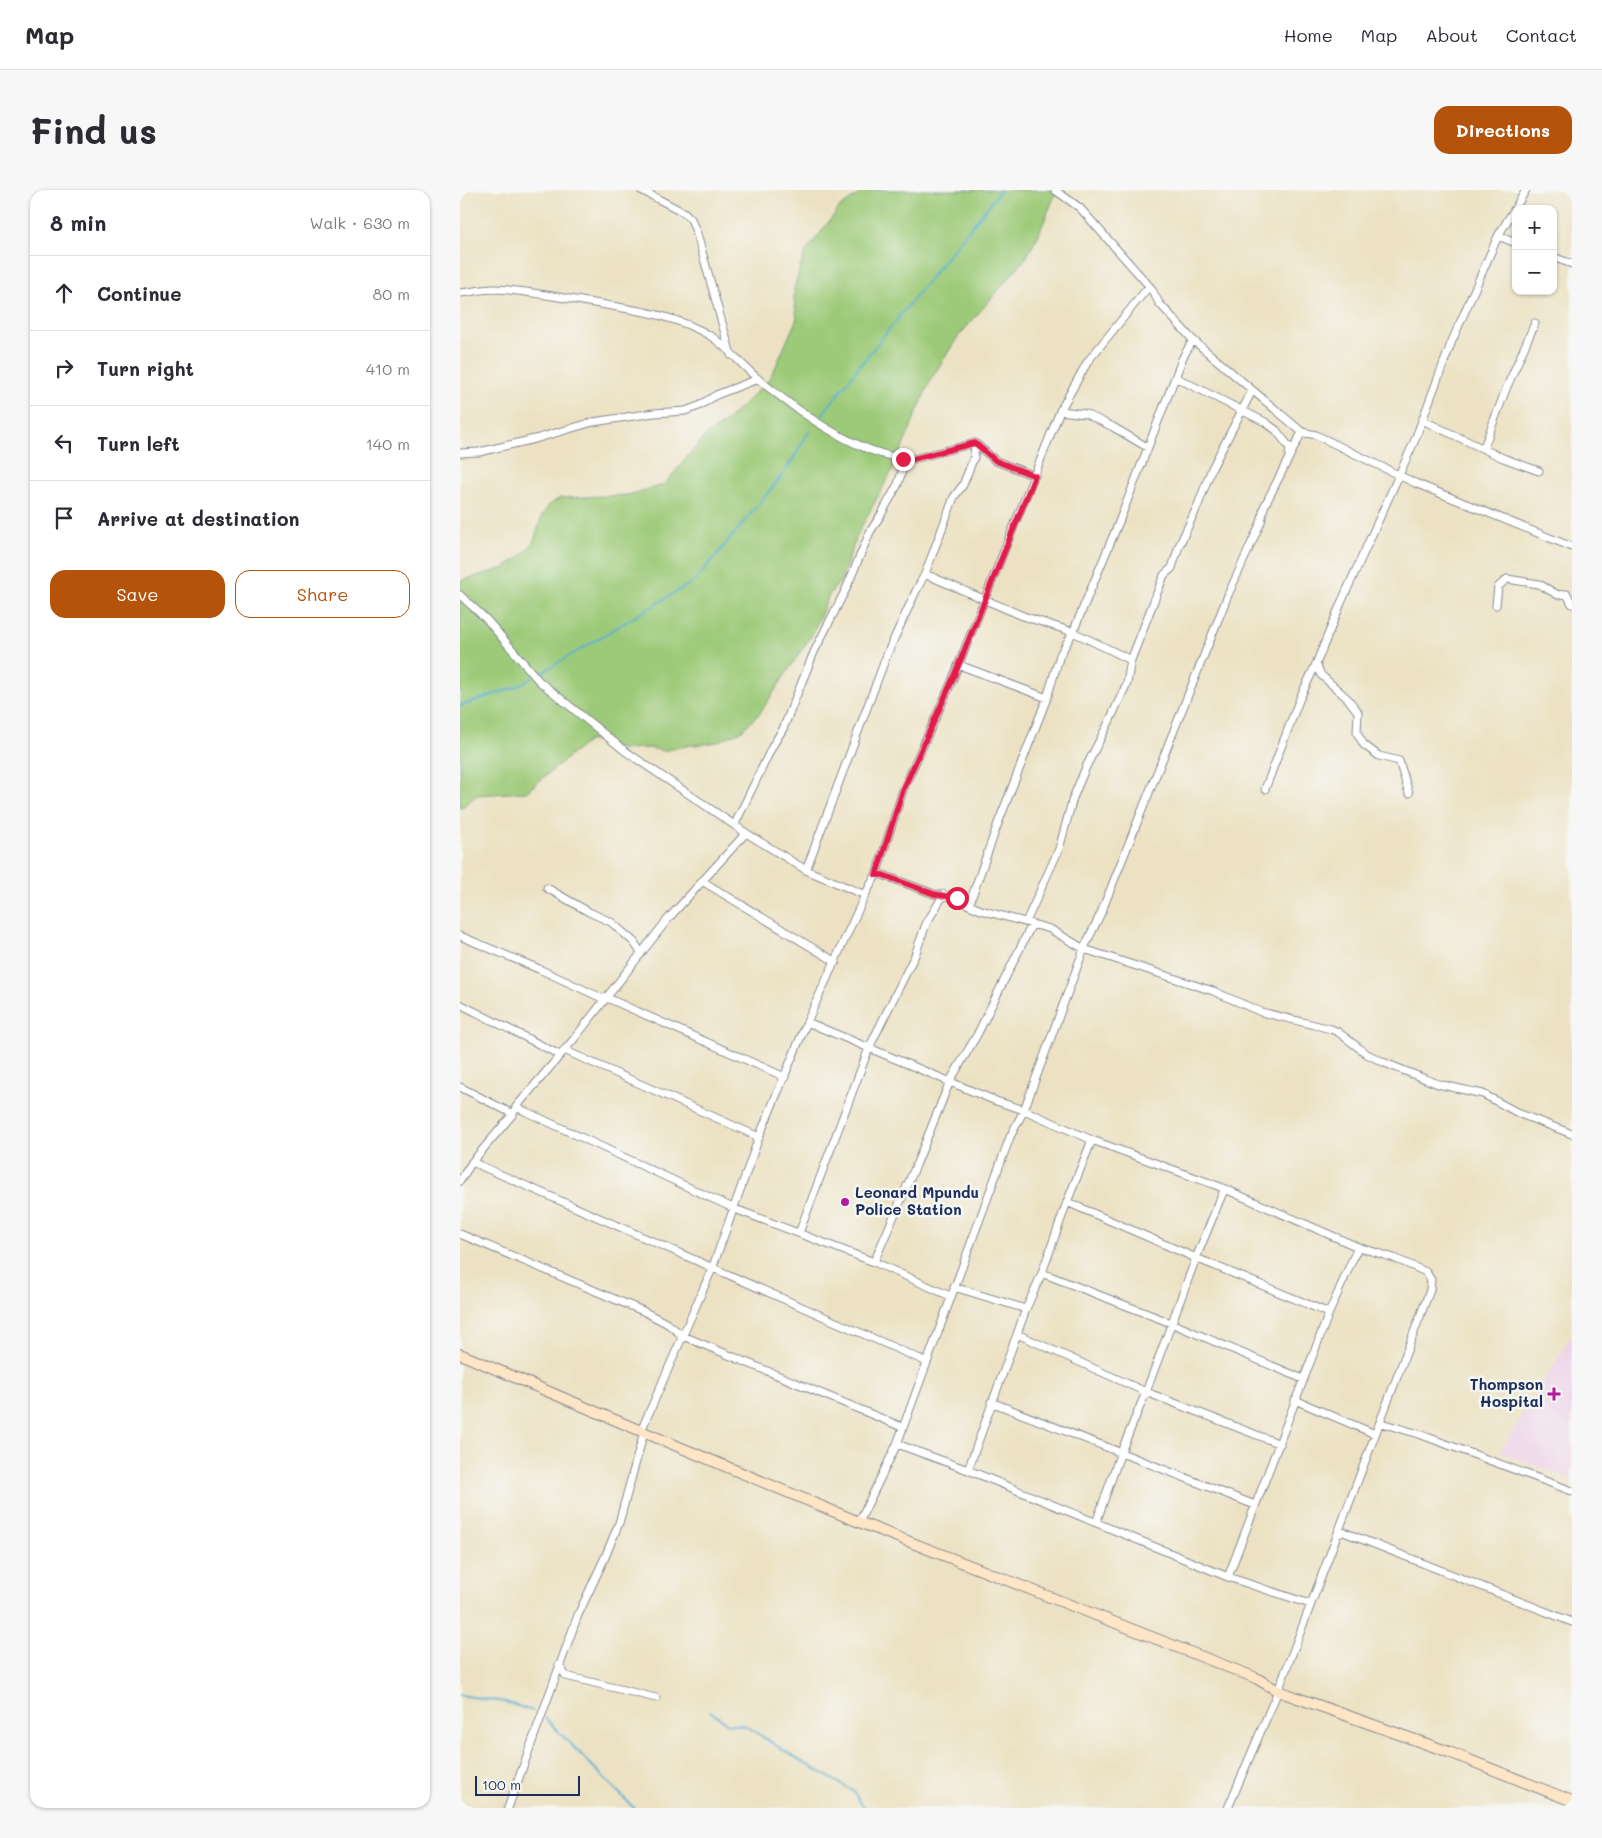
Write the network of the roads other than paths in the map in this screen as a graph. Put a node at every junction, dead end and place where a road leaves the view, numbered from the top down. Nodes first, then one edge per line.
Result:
1 (641, 190) edge
2 (1055, 190) edge
3 (1526, 190) edge
4 (1498, 236) junction
5 (1512, 241) edge
6 (1557, 258) edge
7 (1572, 264) edge
8 (1150, 288) junction
9 (460, 294) edge
10 (1535, 323) dead end
11 (1194, 340) junction
12 (732, 356) junction
13 (1175, 377) junction
14 (758, 379) junction
15 (1252, 391) junction
16 (1242, 410) junction
17 (1060, 411) junction
18 (1422, 420) junction
19 (1302, 432) junction
20 (975, 443) junction
21 (1147, 447) junction
22 (1484, 447) junction
23 (460, 453) edge
24 (903, 459) junction
25 (1289, 459) junction
26 (1539, 471) dead end
27 (1035, 476) junction
28 (1399, 476) junction
29 (1572, 547) edge
30 (925, 574) junction
31 (460, 595) edge
32 (984, 600) junction
33 (1572, 604) edge
34 (1496, 605) dead end
35 (1073, 632) junction
36 (1131, 660) junction
37 (1316, 664) junction
38 (959, 665) junction
39 (1047, 698) junction
40 (1265, 789) dead end
41 (1409, 792) dead end
42 (734, 824) junction
43 (746, 833) junction
44 (806, 870) junction
45 (876, 875) junction
46 (702, 881) junction
47 (547, 888) dead end
48 (944, 894) junction
49 (865, 895) junction
50 (969, 905) junction
51 (1029, 923) junction
52 (460, 936) edge
53 (1084, 949) junction
54 (641, 952) junction
55 (836, 962) junction
56 (605, 998) junction
57 (460, 1004) edge
58 (807, 1022) junction
59 (869, 1048) junction
60 (562, 1053) junction
61 (786, 1077) junction
62 (950, 1080) junction
63 (460, 1087) edge
64 (1024, 1110) junction
65 (514, 1111) junction
66 (1572, 1134) edge
67 (759, 1137) junction
68 (1092, 1140) junction
69 (472, 1162) junction
70 (460, 1181) edge
71 (1224, 1190) junction
72 (1067, 1202) junction
73 (735, 1209) junction
74 (800, 1233) junction
75 (460, 1234) edge
76 (1358, 1247) junction
77 (1196, 1258) junction
78 (874, 1262) junction
79 (712, 1269) junction
80 (1042, 1273) junction
81 (954, 1287) junction
82 (950, 1296) junction
83 (1026, 1309) junction
84 (1329, 1313) junction
85 (1172, 1323) junction
86 (1018, 1334) junction
87 (683, 1336) junction
88 (460, 1354) edge
89 (927, 1362) junction
90 (1303, 1378) junction
91 (1146, 1392) junction
92 (1295, 1400) junction
93 (991, 1402) junction
94 (1381, 1423) junction
95 (902, 1427) junction
96 (642, 1432) junction
97 (1375, 1434) junction
98 (896, 1444) junction
99 (1280, 1444) junction
100 (1121, 1452) junction
101 (968, 1470) junction
102 (1572, 1492) edge
103 (1255, 1505) junction
104 (859, 1522) junction
105 (1096, 1523) junction
106 (1337, 1536) junction
107 (1228, 1577) junction
108 (1310, 1604) junction
109 (1572, 1622) edge
110 (559, 1665) junction
111 (1278, 1691) junction
112 (656, 1698) dead end
113 (1572, 1801) edge
114 (508, 1808) edge
115 (1228, 1808) edge

1 - 12 street
2 - 8 street
3 - 4 street
4 - 5 street
4 - 18 street
6 - 7 street
8 - 11 street
8 - 17 street
9 - 12 street
10 - 22 street
11 - 13 street
11 - 15 street
12 - 14 street
13 - 16 street
13 - 21 street
14 - 23 street
14 - 24 street
15 - 16 street
15 - 19 street
16 - 25 street
16 - 36 street
17 - 21 street
17 - 27 street
18 - 22 street
18 - 28 street
19 - 25 street
19 - 28 street
20 - 24 street
20 - 27 street
20 - 30 street
21 - 35 street
22 - 26 street
24 - 42 street
25 - 53 street
27 - 32 street
28 - 29 street
28 - 37 street
30 - 32 street
30 - 44 street
31 - 42 street
32 - 35 street
32 - 38 street
33 - 34 street
35 - 36 street
35 - 39 street
36 - 51 street
37 - 40 street
37 - 41 street
38 - 39 street
38 - 45 street
39 - 50 street
42 - 43 street
43 - 44 street
43 - 46 street
44 - 49 street
45 - 48 street
45 - 49 street
46 - 54 street
46 - 55 street
47 - 54 street
48 - 50 street
48 - 59 street
49 - 55 street
50 - 51 street
51 - 53 street
51 - 62 street
52 - 56 street
53 - 64 street
53 - 66 street
54 - 56 street
55 - 58 street
56 - 60 street
56 - 61 street
57 - 60 street
58 - 59 street
58 - 61 street
59 - 62 street
59 - 74 street
60 - 65 street
60 - 67 street
61 - 67 street
62 - 64 street
62 - 78 street
63 - 65 street
64 - 68 street
64 - 81 street
65 - 69 street
65 - 73 street
67 - 73 street
68 - 71 street
68 - 72 street
69 - 70 street
69 - 79 street
71 - 76 street
71 - 77 street
72 - 77 street
72 - 80 street
73 - 74 street
73 - 79 street
74 - 78 street
75 - 87 street
76 - 84 street
76 - 94 street
77 - 84 street
77 - 85 street
78 - 82 street
79 - 87 street
79 - 89 street
80 - 83 street
80 - 85 street
81 - 82 street
81 - 83 street
82 - 89 street
83 - 86 street
84 - 90 street
85 - 90 street
85 - 91 street
86 - 91 street
86 - 93 street
87 - 95 street
87 - 96 street
88 - 96 street
89 - 95 street
90 - 92 street
91 - 99 street
91 - 100 street
92 - 97 street
92 - 99 street
93 - 100 street
93 - 101 street
94 - 97 street
94 - 102 street
95 - 98 street
96 - 104 street
96 - 110 street
97 - 106 street
98 - 101 street
98 - 104 street
99 - 103 street
100 - 103 street
100 - 105 street
101 - 105 street
103 - 107 street
104 - 111 street
105 - 107 street
106 - 108 street
106 - 109 street
107 - 108 street
108 - 111 street
110 - 112 street
110 - 114 street
111 - 113 street
111 - 115 street

